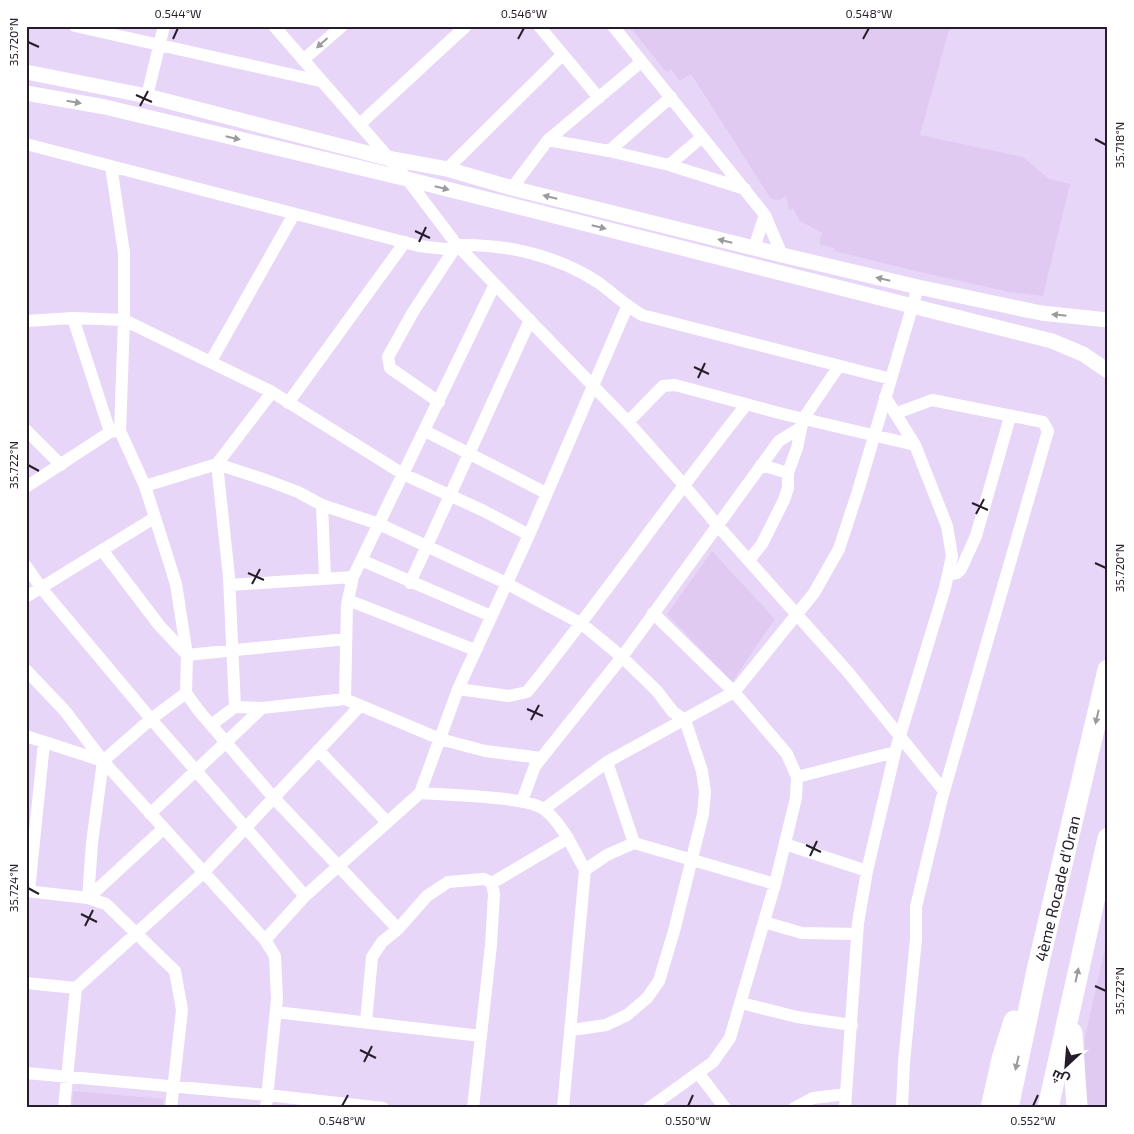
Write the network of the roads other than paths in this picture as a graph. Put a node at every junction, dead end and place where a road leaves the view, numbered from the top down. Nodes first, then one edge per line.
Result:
1 (75, 26) edge
2 (164, 26) edge
3 (274, 26) edge
4 (342, 26) edge
5 (466, 26) edge
6 (539, 26) edge
7 (613, 26) edge
8 (159, 46) junction
9 (562, 55) junction
10 (303, 60) junction
11 (642, 62) junction
12 (26, 72) edge
13 (320, 81) junction
14 (26, 93) edge
15 (147, 96) junction
16 (671, 97) junction
17 (599, 98) junction
18 (360, 124) junction
19 (702, 137) junction
20 (548, 140) junction
21 (26, 144) edge
22 (609, 151) junction
23 (387, 158) junction
24 (669, 164) junction
25 (111, 166) junction
26 (447, 169) junction
27 (407, 179) junction
28 (512, 188) junction
29 (745, 188) junction
30 (294, 214) junction
31 (765, 215) junction
32 (405, 242) junction
33 (455, 248) junction
34 (754, 248) junction
35 (782, 255) junction
36 (495, 284) junction
37 (918, 286) junction
38 (627, 306) junction
39 (911, 306) junction
40 (73, 318) junction
41 (124, 320) junction
42 (530, 320) junction
43 (1108, 320) edge
44 (26, 321) edge
45 (211, 361) junction
46 (838, 366) junction
47 (1108, 371) edge
48 (891, 379) junction
49 (594, 386) junction
50 (272, 392) junction
51 (885, 397) junction
52 (440, 402) junction
53 (288, 403) junction
54 (746, 405) junction
55 (897, 413) junction
56 (1010, 417) junction
57 (628, 422) junction
58 (801, 423) junction
59 (26, 430) edge
60 (115, 431) junction
61 (425, 432) junction
62 (873, 434) junction
63 (915, 445) junction
64 (470, 453) junction
65 (217, 464) junction
66 (61, 465) junction
67 (761, 465) junction
68 (403, 474) junction
69 (788, 474) junction
70 (683, 484) junction
71 (145, 486) junction
72 (26, 487) edge
73 (546, 493) junction
74 (449, 495) junction
75 (322, 505) junction
76 (154, 518) junction
77 (379, 524) junction
78 (718, 526) junction
79 (529, 535) junction
80 (425, 546) junction
81 (102, 550) junction
82 (361, 560) junction
83 (749, 560) junction
84 (26, 566) edge
85 (948, 575) junction
86 (353, 577) junction
87 (325, 578) junction
88 (410, 582) junction
89 (506, 583) junction
90 (230, 585) junction
91 (42, 589) junction
92 (26, 597) edge
93 (348, 600) junction
94 (653, 614) junction
95 (797, 615) junction
96 (491, 616) junction
97 (582, 624) junction
98 (346, 639) junction
99 (233, 650) junction
100 (475, 650) junction
101 (187, 654) junction
102 (622, 657) junction
103 (26, 670) edge
104 (1108, 670) edge
105 (458, 689) junction
106 (734, 692) junction
107 (186, 693) junction
108 (346, 699) junction
109 (360, 706) junction
110 (235, 707) junction
111 (262, 708) junction
112 (151, 719) junction
113 (685, 720) junction
114 (211, 725) junction
115 (26, 736) edge
116 (900, 738) junction
117 (440, 739) junction
118 (44, 742) junction
119 (226, 743) junction
120 (318, 750) junction
121 (895, 752) junction
122 (542, 758) junction
123 (103, 761) junction
124 (607, 762) junction
125 (197, 770) junction
126 (797, 776) junction
127 (944, 792) junction
128 (420, 793) junction
129 (273, 797) junction
130 (522, 802) junction
131 (32, 806) edge
132 (544, 809) junction
133 (150, 814) junction
134 (387, 822) junction
135 (247, 827) junction
136 (163, 829) junction
137 (568, 838) junction
138 (1108, 838) edge
139 (634, 843) junction
140 (785, 844) junction
141 (690, 858) junction
142 (338, 867) junction
143 (585, 870) junction
144 (867, 870) junction
145 (203, 873) junction
146 (492, 883) junction
147 (775, 884) junction
148 (28, 891) edge
149 (305, 896) junction
150 (88, 898) junction
151 (764, 922) junction
152 (398, 929) junction
153 (135, 933) junction
154 (857, 934) junction
155 (264, 940) junction
156 (1038, 966) junction
157 (26, 983) edge
158 (76, 988) junction
159 (1072, 1002) junction
160 (741, 1004) junction
161 (276, 1012) junction
162 (366, 1022) junction
163 (852, 1024) junction
164 (572, 1030) junction
165 (481, 1036) junction
166 (26, 1073) edge
167 (699, 1074) junction
168 (66, 1078) junction
169 (174, 1087) junction
170 (846, 1094) junction
171 (267, 1101) edge
172 (356, 1107) edge
173 (64, 1108) edge
174 (172, 1108) edge
175 (383, 1108) edge
176 (473, 1108) edge
177 (563, 1108) edge
178 (649, 1108) edge
179 (725, 1108) edge
180 (794, 1108) edge
181 (846, 1108) edge
182 (902, 1108) edge
183 (991, 1108) edge
184 (1008, 1108) edge
185 (1048, 1108) edge
186 (1078, 1108) edge

1 - 8 street
2 - 8 street
3 - 10 street
4 -> 10 street
5 - 18 street
6 - 9 street
7 - 11 street
8 - 13 street
8 - 15 street
9 - 17 street
9 - 26 street
10 - 13 street
11 - 16 street
11 - 17 street
12 - 15 street
13 - 18 street
14 -> 27 street
15 - 23 street
16 - 19 street
16 - 22 street
17 - 20 street
18 - 23 street
19 - 24 street
19 - 29 street
20 - 22 street
20 - 28 street
21 - 25 street
22 - 24 street
23 - 26 street
23 - 27 street
24 - 29 street
25 - 30 street
25 - 41 street
26 - 28 street
27 - 33 street
27 -> 39 street
34 -> 28 street
29 - 31 street
30 - 32 street
30 - 45 street
31 - 34 street
31 - 35 street
32 - 33 street
32 - 53 street
33 - 36 street
33 - 38 street
33 - 52 street
34 - 35 street
37 -> 35 street
36 - 42 street
36 - 52 street
37 - 39 street
43 -> 37 street
38 - 46 street
38 - 49 street
39 - 47 street
39 - 48 street
40 - 41 street
40 - 44 street
40 - 60 street
41 - 45 street
41 - 60 street
42 - 49 street
42 - 64 street
45 - 50 street
46 - 48 street
46 - 58 street
48 - 51 street
49 - 57 street
49 - 73 street
50 - 53 street
50 - 65 street
51 - 55 street
51 - 62 street
52 - 61 street
53 - 68 street
54 - 57 street
54 - 58 street
54 - 70 street
55 - 56 street
55 - 63 street
56 - 85 street
56 - 127 street
57 - 70 street
58 - 62 street
58 - 67 street
58 - 69 street
59 - 66 street
60 - 66 street
60 - 71 street
61 - 64 street
61 - 68 street
62 - 63 street
62 - 95 street
63 - 85 street
64 - 73 street
64 - 74 street
65 - 71 street
65 - 75 street
65 - 90 street
66 - 72 street
67 - 69 street
67 - 78 street
68 - 74 street
68 - 77 street
69 - 83 street
70 - 78 street
70 - 97 street
71 - 76 street
73 - 79 street
74 - 79 street
74 - 80 street
75 - 77 street
75 - 87 street
76 - 81 street
76 - 101 street
77 - 80 street
77 - 82 street
78 - 83 street
78 - 94 street
79 - 89 street
80 - 88 street
80 - 89 street
81 - 91 street
81 - 101 street
82 - 86 street
82 - 88 street
83 - 95 street
84 - 91 street
85 - 116 street
86 - 87 street
86 - 93 street
87 - 90 street
88 - 96 street
89 - 96 street
89 - 97 street
90 - 99 street
91 - 92 street
91 - 112 street
93 - 98 street
93 - 100 street
94 - 102 street
94 - 106 street
95 - 106 street
95 - 116 street
96 - 100 street
97 - 102 street
97 - 105 street
98 - 99 street
98 - 108 street
99 - 101 street
99 - 110 street
100 - 105 street
101 - 107 street
102 - 113 street
102 - 122 street
103 - 123 street
104 -> 156 highway, 4ème Rocade d'Oran
105 - 117 street
106 - 113 street
106 - 126 street
107 - 112 street
107 - 114 street
108 - 109 street
108 - 111 street
109 - 117 street
109 - 120 street
110 - 111 street
110 - 114 street
111 - 119 street
112 - 123 street
112 - 125 street
113 - 124 street
113 - 141 street
114 - 119 street
115 - 118 street
116 - 121 street
116 - 127 street
117 - 122 street
117 - 128 street
118 - 123 street
118 - 131 street
119 - 125 street
119 - 129 street
120 - 129 street
120 - 134 street
121 - 126 street
121 - 144 street
122 - 130 street
123 - 133 street
123 - 150 street
124 - 132 street
124 - 139 street
125 - 133 street
125 - 135 street
126 - 140 street
127 - 182 street
128 - 130 street
128 - 134 street
129 - 135 street
129 - 142 street
130 - 132 street
131 - 148 street
132 - 137 street
133 - 136 street
134 - 142 street
135 - 145 street
135 - 149 street
136 - 145 street
136 - 150 street
137 - 143 street
137 - 146 street
159 -> 138 highway
139 - 141 street
139 - 143 street
140 - 144 street
140 - 147 street
141 - 147 street
141 - 164 street
142 - 149 street
142 - 152 street
143 - 164 street
144 - 154 street
145 - 153 street
145 - 155 street
146 - 152 street
146 - 165 street
147 - 151 street
148 - 150 street
149 - 155 street
150 - 153 street
151 - 154 street
151 - 160 street
152 - 162 street
153 - 158 street
153 - 169 street
154 - 163 street
155 - 161 street
156 - 183 highway
156 -> 184 highway, 4ème Rocade d'Oran
157 - 158 street
158 - 168 street
159 - 185 highway
159 - 186 highway
160 - 163 street
160 - 167 street
161 - 162 street
161 - 171 street
162 - 165 street
163 - 170 street
164 - 177 street
165 - 176 street
166 - 168 street
167 - 178 street
167 - 179 street
168 - 169 street
168 - 173 street
169 - 171 street
169 - 174 street
170 - 180 street
170 - 181 street
171 - 172 street
172 - 175 street

